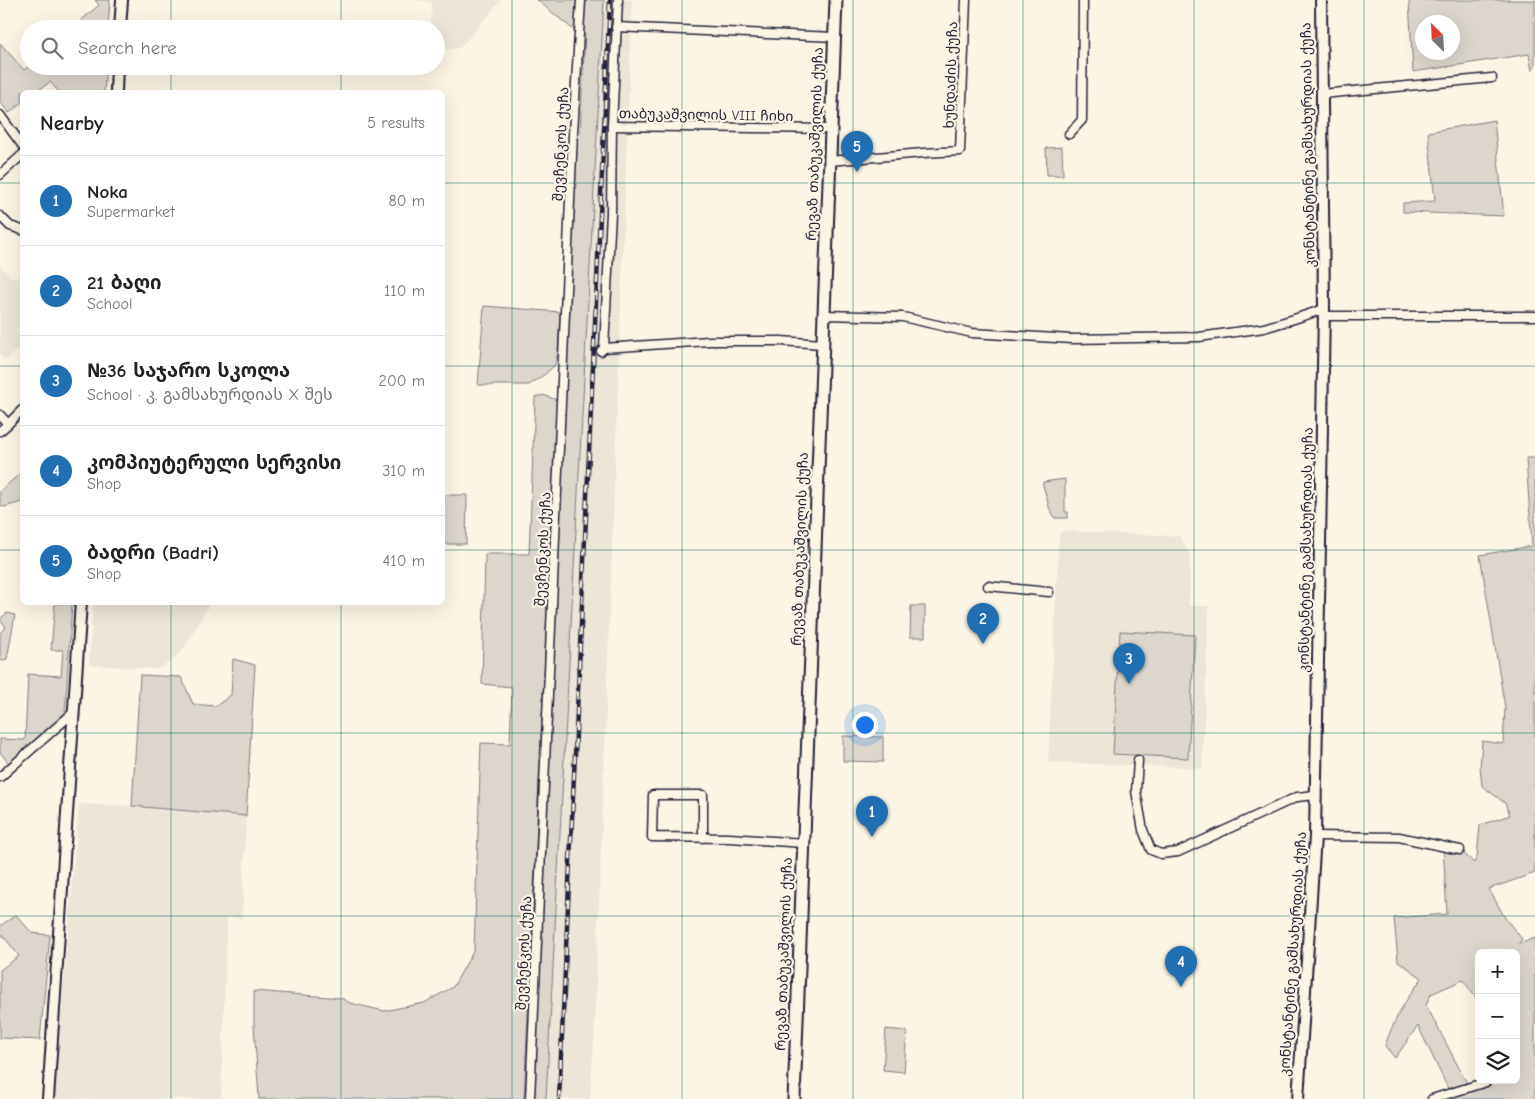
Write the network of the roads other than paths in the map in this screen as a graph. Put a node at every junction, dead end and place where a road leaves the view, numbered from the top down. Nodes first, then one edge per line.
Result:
1 (122, 0) edge
2 (581, 0) edge
3 (618, 0) edge
4 (836, 0) edge
5 (966, 0) edge
6 (1083, 0) edge
7 (1321, 0) edge
8 (121, 20) edge
9 (616, 27) junction
10 (834, 37) junction
11 (117, 75) edge
12 (1492, 78) dead end
13 (116, 90) edge
14 (1322, 94) junction
15 (0, 115) edge
16 (612, 126) junction
17 (830, 129) junction
18 (1069, 134) dead end
19 (20, 142) edge
20 (20, 157) edge
21 (829, 161) junction
22 (0, 175) edge
23 (0, 216) edge
24 (20, 229) edge
25 (1324, 312) junction
26 (823, 315) junction
27 (1535, 316) edge
28 (822, 344) junction
29 (20, 412) edge
30 (0, 415) edge
31 (8, 424) junction
32 (0, 432) edge
33 (988, 586) dead end
34 (1049, 592) dead end
35 (81, 605) edge
36 (74, 712) junction
37 (1138, 760) dead end
38 (0, 777) edge
39 (1316, 795) junction
40 (1315, 836) junction
41 (702, 838) junction
42 (803, 843) junction
43 (1460, 850) dead end
44 (1480, 1084) edge
45 (48, 1099) edge
46 (530, 1099) edge
47 (794, 1099) edge
48 (1298, 1099) edge
49 (1432, 1099) edge

1 - 8 street
2 - 46 street, შევჩენკოს ქუჩა
3 - 9 street
4 - 10 main road, რევაზ თაბუკაშვილის ქუჩა
5 - 21 street, ხუნდაძის ქუჩა
6 - 18 street
7 - 14 street, კონსტანტინე გამსახურდიას ქუჩა
9 - 10 street
9 - 16 street
10 - 17 main road, რევაზ თაბუკაშვილის ქუჩა
11 - 13 street
12 - 14 street
14 - 25 street, კონსტანტინე გამსახურდიას ქუჩა
15 - 19 street
16 - 17 street, თაბუკაშვილის VIII ჩიხი
16 - 28 street
17 - 21 main road, რევაზ თაბუკაშვილის ქუჩა
20 - 22 street
21 - 26 main road, რევაზ თაბუკაშვილის ქუჩა
23 - 24 street
25 - 26 street
25 - 27 street
25 - 39 street, კონსტანტინე გამსახურდიას ქუჩა
26 - 28 main road, რევაზ თაბუკაშვილის ქუჩა
28 - 42 main road, რევაზ თაბუკაშვილის ქუჩა
29 - 31 street
30 - 31 street
31 - 32 street
33 - 34 street
35 - 36 street
36 - 38 street
36 - 45 street
37 - 39 street
39 - 40 street, კონსტანტინე გამსახურდიას ქუჩა
40 - 43 street
40 - 48 street, კონსტანტინე გამსახურდიას ქუჩა
41 - 41 street
41 - 42 street
42 - 47 main road, რევაზ თაბუკაშვილის ქუჩა
44 - 49 street

